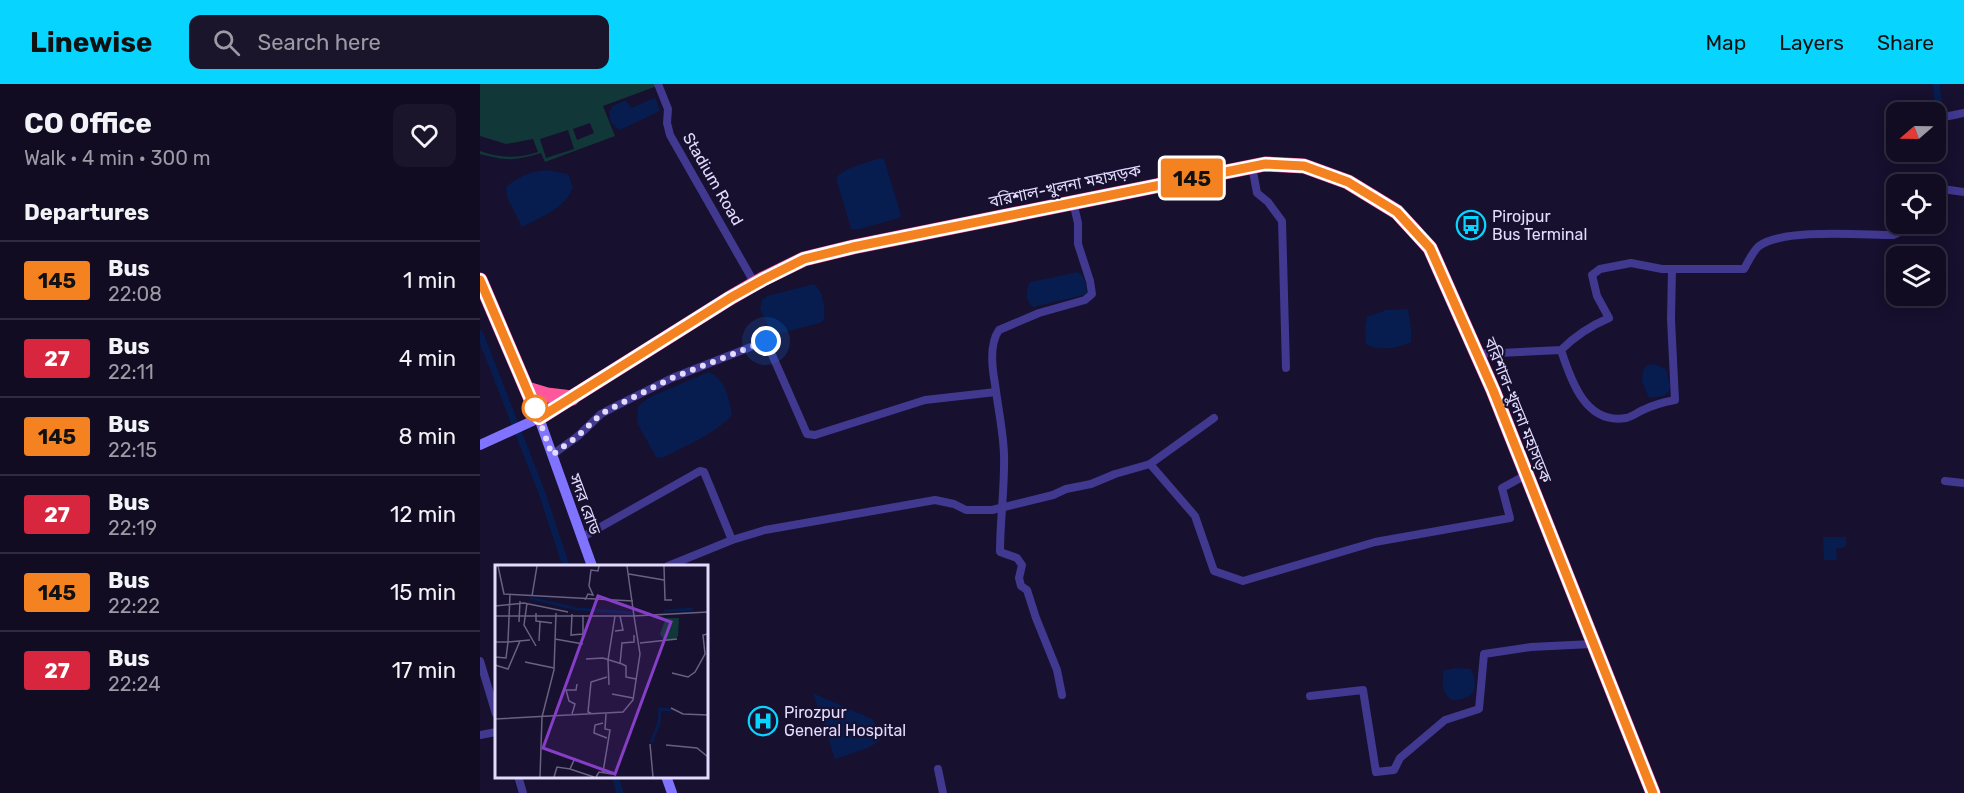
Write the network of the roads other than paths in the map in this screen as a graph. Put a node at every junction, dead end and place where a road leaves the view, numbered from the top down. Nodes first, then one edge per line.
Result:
1 (658, 84) edge
2 (1964, 113) edge
3 (1949, 116) dead end
4 (1252, 166) junction
5 (1946, 190) edge
6 (1964, 192) edge
7 (1073, 202) junction
8 (1896, 234) edge
9 (1672, 269) junction
10 (480, 280) edge
11 (755, 284) junction
12 (1562, 350) junction
13 (1477, 354) junction
14 (1286, 368) dead end
15 (527, 388) junction
16 (996, 392) junction
17 (572, 398) junction
18 (1214, 418) dead end
19 (532, 421) junction
20 (480, 445) edge
21 (552, 455) junction
22 (1150, 464) junction
23 (1526, 475) junction
24 (1945, 481) dead end
25 (1964, 483) edge
26 (1003, 509) junction
27 (581, 538) junction
28 (732, 540) junction
29 (591, 565) edge
30 (673, 565) edge
31 (1592, 644) junction
32 (480, 661) edge
33 (1062, 695) dead end
34 (1310, 696) dead end
35 (495, 711) edge
36 (495, 732) edge
37 (480, 735) edge
38 (938, 769) dead end
39 (518, 778) edge
40 (666, 778) edge
41 (523, 793) edge
42 (672, 793) edge
43 (943, 793) edge
44 (1653, 793) edge

1 - 11 street, Stadium Road
2 - 3 street
4 - 7 highway, বরিশাল-খুলনা মহাসড়ক
4 - 13 highway, বরিশাল-খুলনা মহাসড়ক
4 - 14 street
5 - 6 street
7 - 11 highway, বরিশাল-খুলনা মহাসড়ক
7 - 16 street
8 - 9 street
9 - 12 street
9 - 12 street
10 - 15 highway
11 - 17 highway, বরিশাল-খুলনা মহাসড়ক
12 - 13 street
13 - 23 highway, বরিশাল-খুলনা মহাসড়ক
15 - 17 highway
15 - 19 highway
16 - 21 street
16 - 26 street
17 - 19 highway, বরিশাল-খুলনা মহাসড়ক
18 - 22 street
19 - 20 street
19 - 21 street, সদর রোড
21 - 27 street, সদর রোড
22 - 23 street
22 - 26 street
23 - 31 highway, বরিশাল-খুলনা মহাসড়ক
24 - 25 street
26 - 28 street
26 - 33 street
27 - 28 street
27 - 29 street, সদর রোড
28 - 30 street
31 - 34 street
31 - 44 highway, বরিশাল-খুলনা মহাসড়ক
32 - 35 street
36 - 37 street
38 - 43 street
39 - 41 street
40 - 42 street

